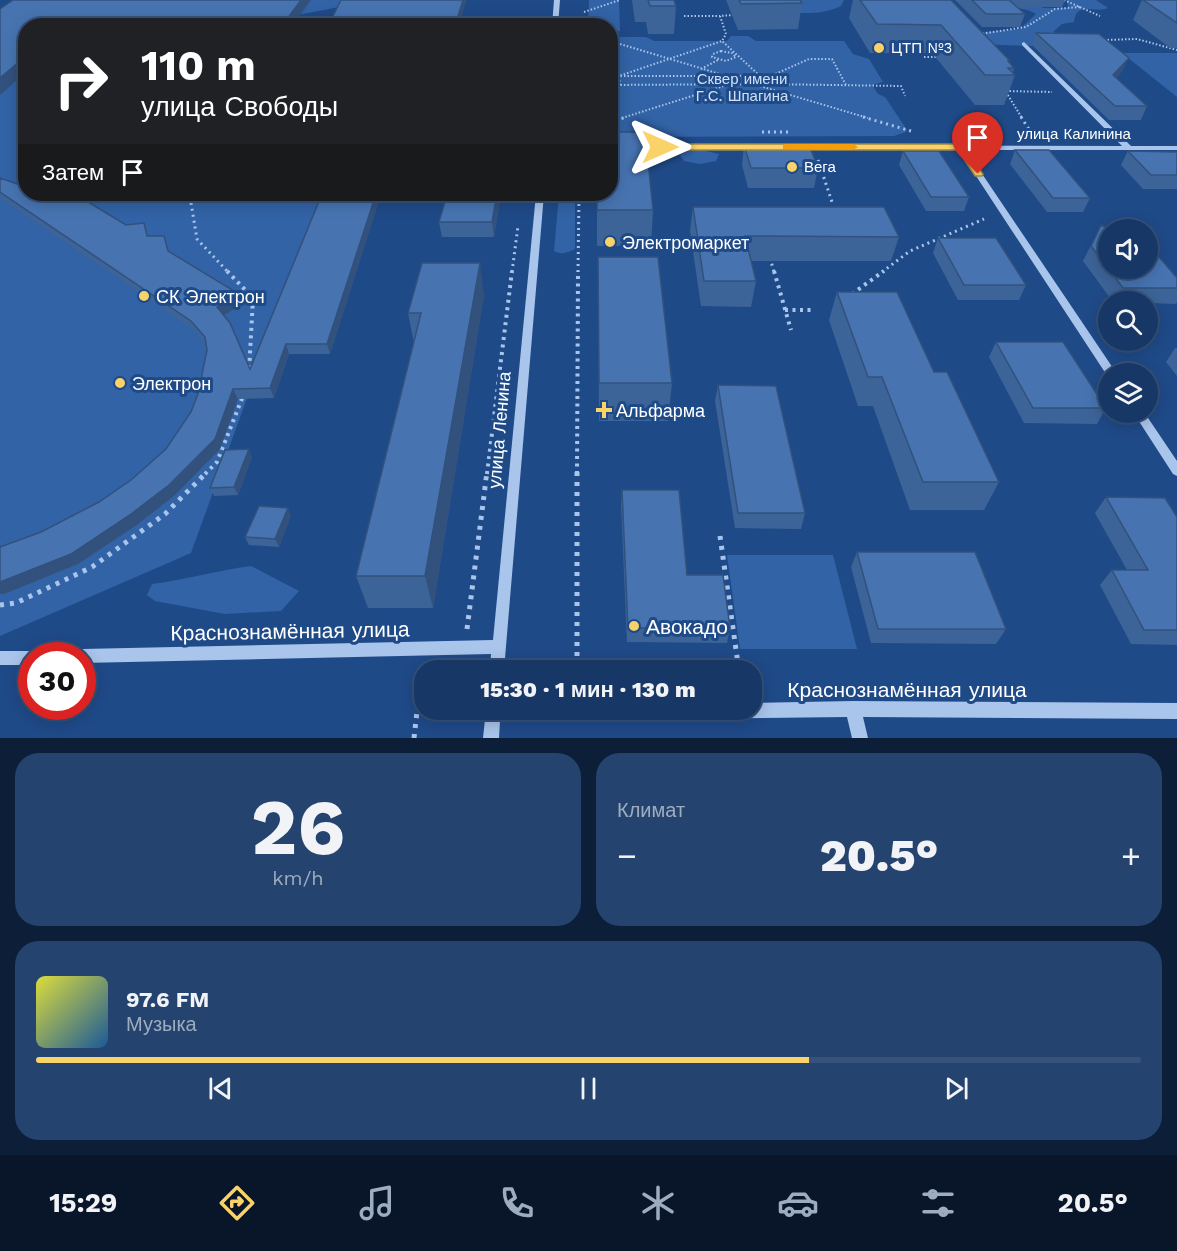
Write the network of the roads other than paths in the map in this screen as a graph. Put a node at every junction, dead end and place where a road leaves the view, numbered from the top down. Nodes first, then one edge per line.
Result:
1 (557, 0) edge
2 (556, 18) edge
3 (1024, 44) dead end
4 (618, 147) edge
5 (767, 147) edge
6 (791, 147) edge
7 (961, 147) junction
8 (1128, 147) junction
9 (1177, 148) edge
10 (539, 201) edge
11 (1105, 363) edge
12 (1145, 423) edge
13 (1177, 471) edge
14 (499, 647) junction
15 (18, 657) edge
16 (96, 657) edge
17 (0, 658) edge
18 (498, 660) edge
19 (853, 709) junction
20 (762, 710) edge
21 (1177, 711) edge
22 (492, 720) edge
23 (491, 738) edge
24 (860, 738) edge

1 - 2 street
3 - 8 street
4 - 5 street
6 - 7 street, улица Калинина
7 - 8 street, улица Калинина
7 - 11 street
8 - 9 street, улица Калинина
10 - 14 street, улица Ленина
12 - 13 street
14 - 16 street, Краснознамённая улица
14 - 18 street, улица Ленина
15 - 17 street
19 - 20 street, Краснознамённая улица
19 - 21 street, Краснознамённая улица
19 - 24 street
22 - 23 street

